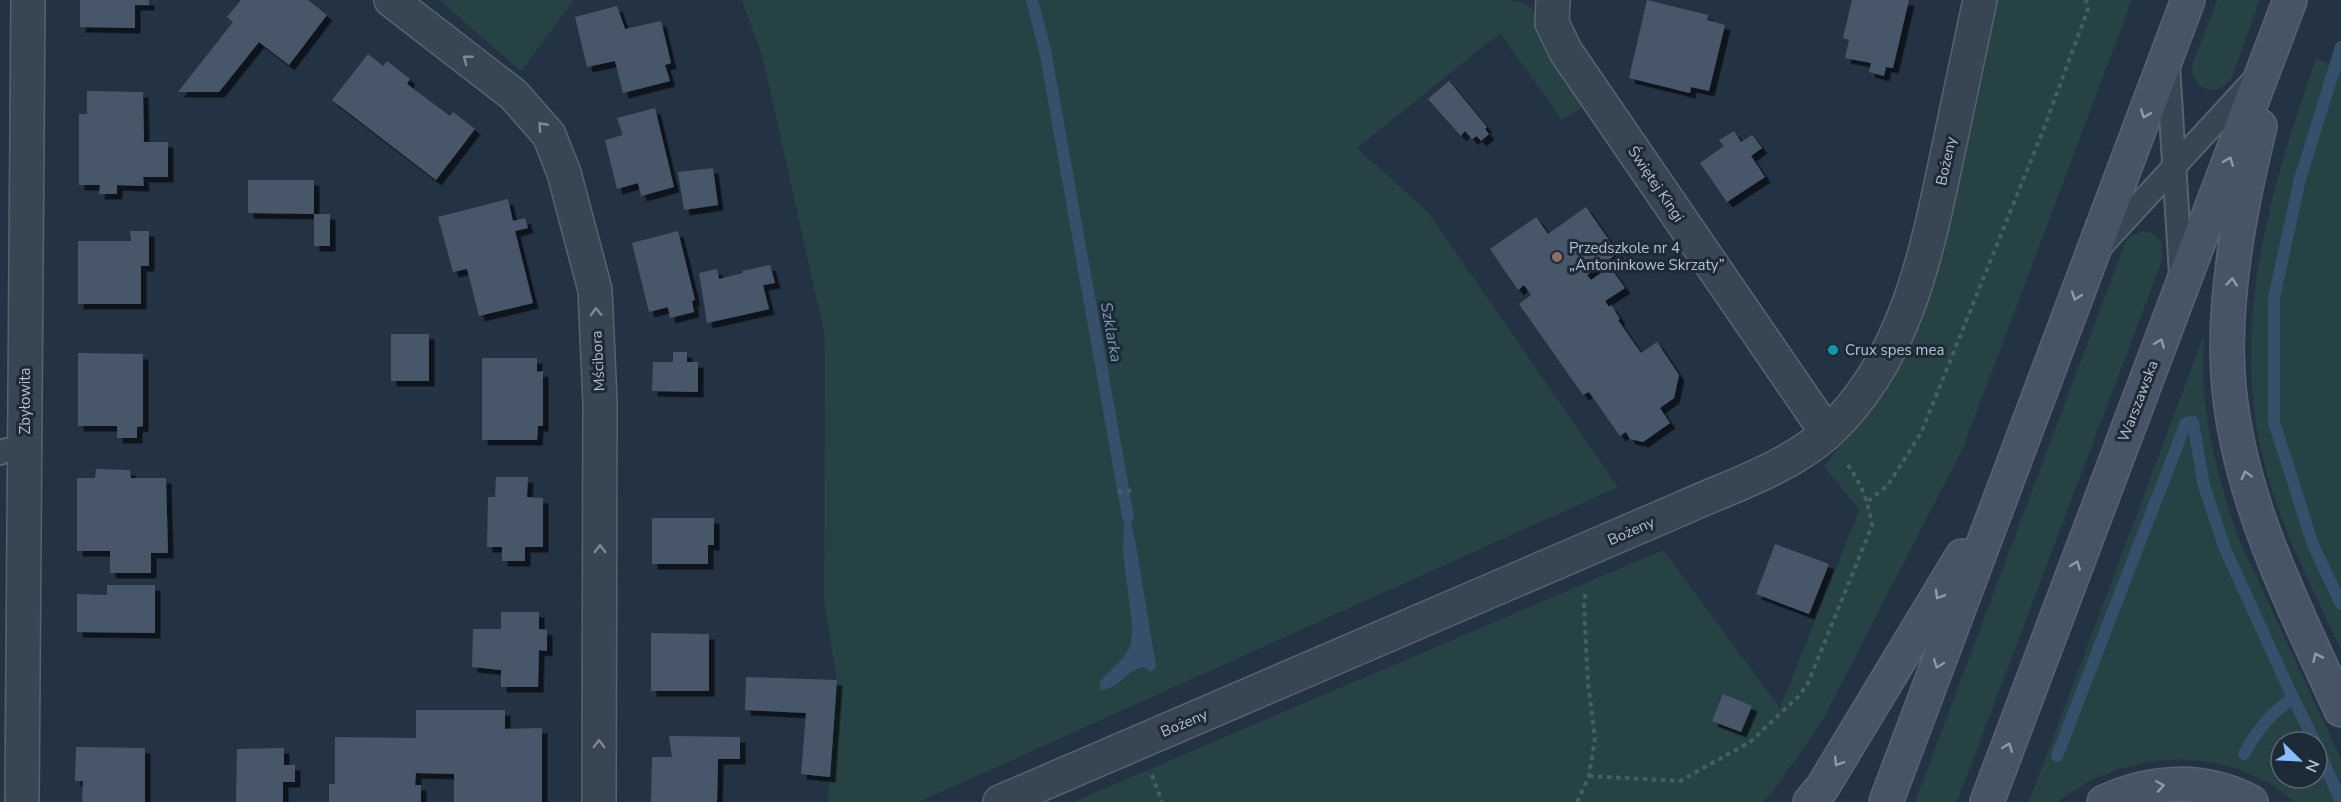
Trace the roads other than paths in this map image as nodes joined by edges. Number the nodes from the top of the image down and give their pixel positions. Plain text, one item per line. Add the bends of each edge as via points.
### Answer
1 (28, 0) edge
2 (391, 0) edge
3 (1980, 0) edge
4 (2188, 0) edge
5 (2291, 0) edge
6 (1553, 11) edge
7 (2167, 55) junction
8 (2263, 70) junction
9 (2174, 166) junction
10 (2090, 258) junction
11 (2182, 285) junction
12 (1827, 433) junction
13 (12, 451) edge
14 (2010, 471) junction
15 (2341, 710) edge
16 (22, 802) edge
17 (599, 802) edge
18 (1000, 802) edge
19 (1810, 802) edge
20 (1886, 802) edge
21 (1987, 802) edge
22 (2104, 802) edge
23 (2251, 802) edge

1 - 13 street, Zbyłowita
17 -> 2 street, Mścibora via 600,402 595,290 564,173 549,135 514,95
3 - 12 street, Bożeny via 1935,212 1906,315 1873,378
4 - 7 main road
5 - 8 main road, Warszawska
15 -> 5 main road via 2263,532 2239,452 2229,387 2229,320 2240,232 2258,133
6 - 12 street, Świętej Kingi via 1566,52
7 - 9 lane
7 -> 10 main road
8 - 9 lane
11 -> 8 main road, Warszawska
9 - 10 lane
9 - 11 lane
10 -> 14 main road
21 -> 11 main road, Warszawska
12 - 18 street, Bożeny via 1753,477
13 - 16 street, Zbyłowita
14 -> 19 main road via 1888,682
14 -> 20 main road
22 -> 23 main road via 2152,787 2186,783 2225,790

